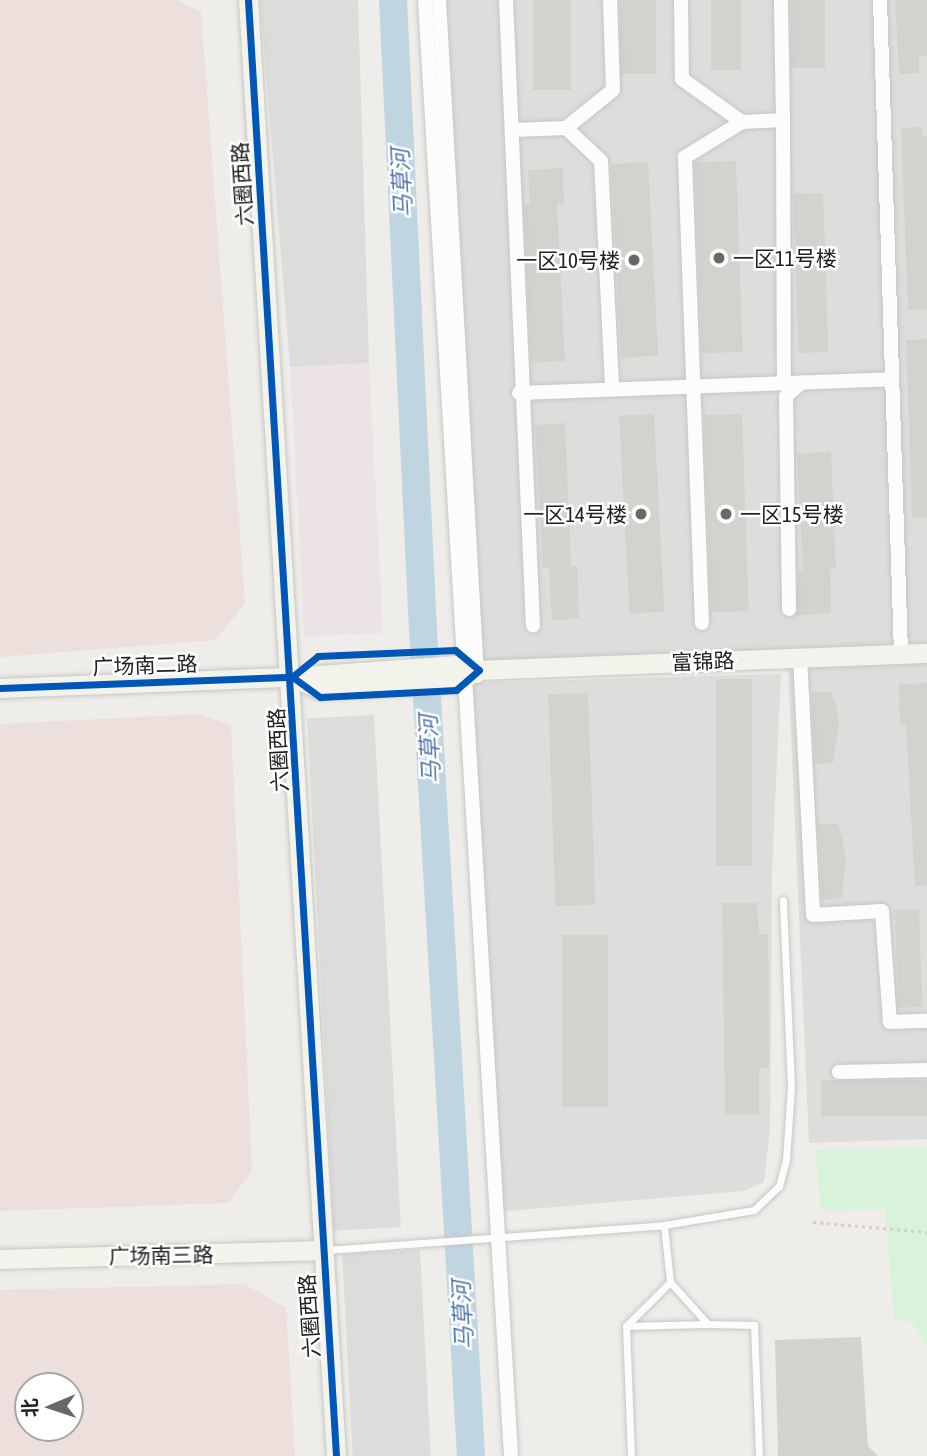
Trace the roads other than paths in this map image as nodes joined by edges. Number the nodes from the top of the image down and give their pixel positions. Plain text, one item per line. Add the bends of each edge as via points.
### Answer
1 (248, 0) edge
2 (425, 0) edge
3 (439, 0) edge
4 (506, 0) edge
5 (610, 0) edge
6 (681, 0) edge
7 (781, 0) edge
8 (880, 0) edge
9 (783, 120) junction
10 (742, 122) junction
11 (566, 128) junction
12 (514, 130) junction
13 (892, 379) junction
14 (802, 382) junction
15 (784, 383) junction
16 (696, 386) junction
17 (612, 389) junction
18 (521, 393) junction
19 (789, 609) dead end
20 (702, 624) dead end
21 (533, 625) dead end
22 (927, 653) edge
23 (901, 654) junction
24 (800, 657) junction
25 (464, 672) junction
26 (292, 677) junction
27 (0, 688) edge
28 (783, 900) dead end
29 (927, 1021) edge
30 (927, 1070) edge
31 (839, 1072) dead end
32 (664, 1225) junction
33 (492, 1240) junction
34 (323, 1251) junction
35 (0, 1259) edge
36 (670, 1282) junction
37 (708, 1324) junction
38 (626, 1326) junction
39 (336, 1456) edge
40 (511, 1456) edge
41 (631, 1456) edge
42 (759, 1456) edge

1 - 26 street, 六圈西路
2 - 25 street
3 - 25 street
4 - 12 street
5 - 11 street via 613,90
6 - 10 street via 682,79
7 - 9 street
8 - 13 street
9 - 10 street
9 - 15 street
10 - 16 street via 685,157
11 - 12 street
11 - 17 street via 601,161
12 - 18 street
13 - 14 street
13 - 23 street
14 - 15 street
14 - 19 street via 786,396
15 - 16 street
16 - 17 street
16 - 20 street
17 - 18 street
18 - 21 street
22 - 23 street, 富锦路
23 - 24 street, 富锦路
24 - 25 street, 富锦路
24 - 29 street via 813,915 882,911 890,1022
25 - 26 street, 富锦路
25 - 33 street
26 - 27 street, 广场南二路
26 - 34 street, 六圈西路
28 - 32 lane via 791,1086 786,1160 779,1186 754,1210
30 - 31 street
32 - 33 lane
32 - 36 lane
33 - 34 lane
33 - 40 street
34 - 35 street, 广场南三路
34 - 39 street, 六圈西路
36 - 37 lane
36 - 38 lane
37 - 38 lane
37 - 42 lane via 754,1325
38 - 41 lane

